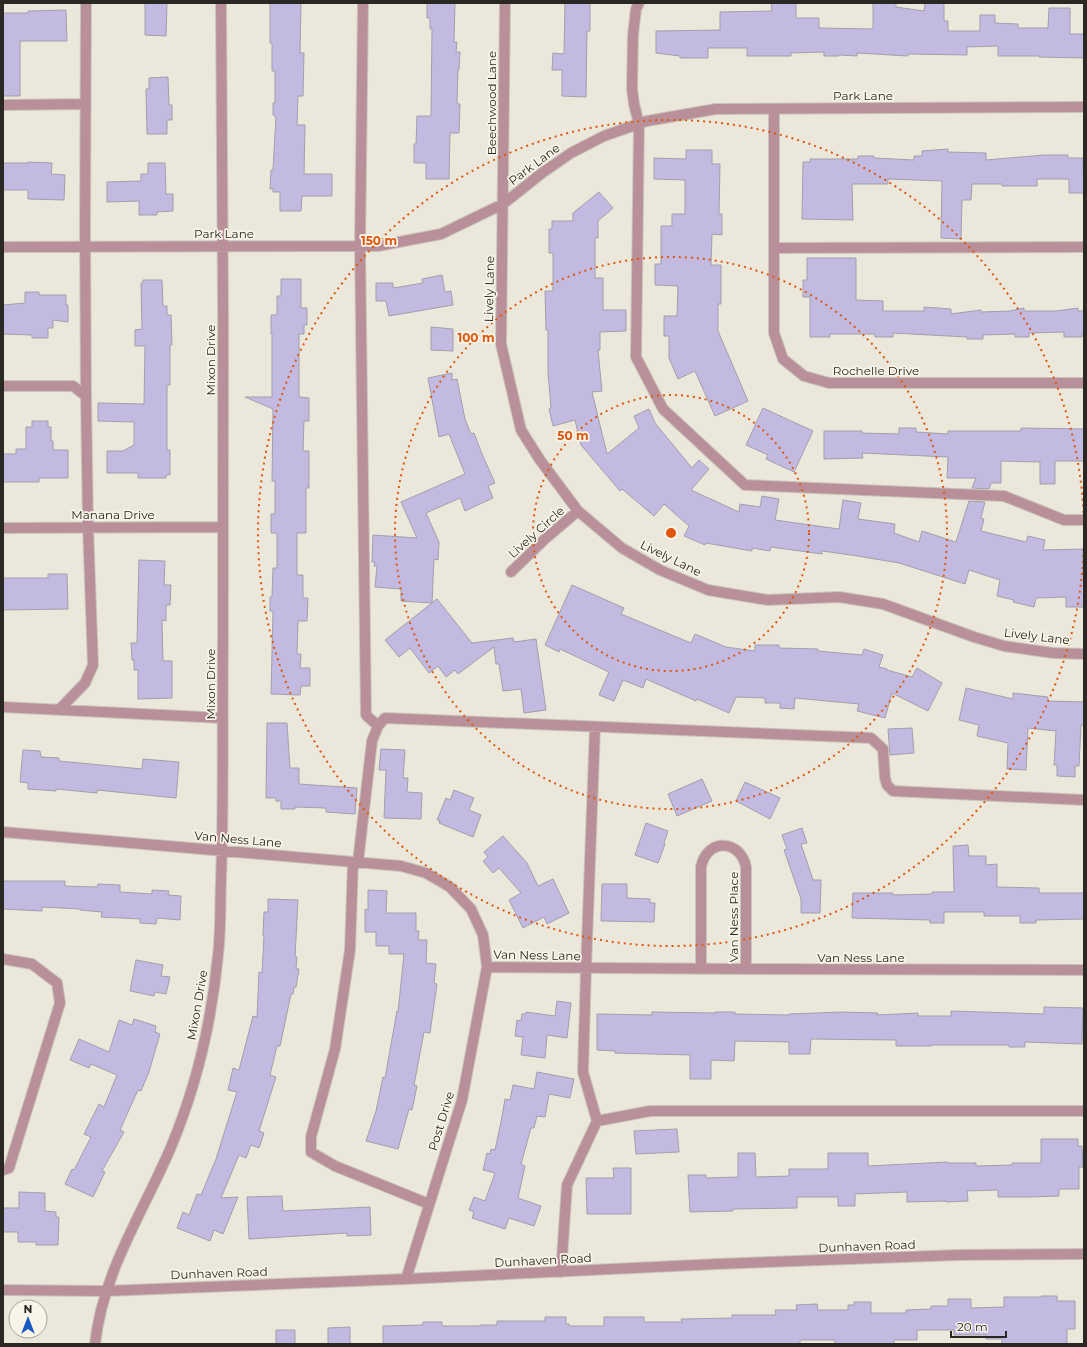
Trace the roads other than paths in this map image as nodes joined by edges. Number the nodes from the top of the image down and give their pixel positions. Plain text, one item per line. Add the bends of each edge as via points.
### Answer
1 (86, 3) edge
2 (221, 3) edge
3 (363, 3) edge
4 (505, 3) edge
5 (639, 3) edge
6 (86, 104) junction
7 (3, 105) edge
8 (1084, 107) edge
9 (774, 109) junction
10 (639, 124) junction
11 (503, 204) junction
12 (360, 246) junction
13 (3, 247) edge
14 (85, 247) junction
15 (223, 247) junction
16 (1084, 247) edge
17 (774, 248) junction
18 (1084, 383) edge
19 (3, 386) edge
20 (86, 396) junction
21 (578, 511) junction
22 (1084, 520) edge
23 (223, 527) junction
24 (3, 528) edge
25 (88, 528) junction
26 (510, 572) dead end
27 (1084, 654) edge
28 (3, 707) edge
29 (59, 710) junction
30 (222, 718) junction
31 (378, 726) junction
32 (595, 727) junction
33 (1084, 800) edge
34 (3, 832) edge
35 (222, 850) junction
36 (356, 862) junction
37 (3, 959) edge
38 (487, 967) junction
39 (586, 968) junction
40 (701, 969) junction
41 (746, 969) junction
42 (1084, 970) edge
43 (1084, 1111) edge
44 (597, 1121) junction
45 (3, 1170) edge
46 (429, 1204) junction
47 (1084, 1254) edge
48 (561, 1272) junction
49 (406, 1279) junction
50 (3, 1290) edge
51 (106, 1291) junction
52 (95, 1344) edge

1 - 6 street
2 - 15 street, Mixon Drive
3 - 12 street
4 - 11 street, Beechwood Lane
5 - 10 street via 633,35 632,90
6 - 7 street
6 - 14 street
8 - 9 street, Park Lane
9 - 10 street, Park Lane via 716,109
9 - 17 street, Rochelle Drive
10 - 11 street, Park Lane via 604,136 571,153
10 - 22 street via 636,357 663,410 745,485 1004,496 1064,520
11 - 12 street, Park Lane via 441,234 378,246
11 - 21 street, Lively Lane via 501,344 521,430
12 - 15 street, Park Lane
12 - 31 street via 366,715
13 - 14 street, Park Lane
14 - 15 street, Park Lane
14 - 20 street
15 - 23 street, Mixon Drive
16 - 17 street
17 - 18 street, Rochelle Drive via 774,333 783,359 804,376 829,383
19 - 20 street via 73,386
20 - 25 street
21 - 26 street, Lively Circle
21 - 27 street, Lively Lane via 622,548 660,570 708,590 768,600 839,596 883,604 1004,646 1053,653
23 - 25 street, Manana Drive
23 - 30 street, Mixon Drive
24 - 25 street, Manana Drive
25 - 29 street via 93,665 85,683
28 - 29 street
29 - 30 street
30 - 35 street, Mixon Drive
31 - 32 street via 385,718
31 - 36 street via 372,741
32 - 33 street via 871,738 883,749 885,778 893,791
32 - 39 street
34 - 35 street, Van Ness Lane
35 - 36 street, Van Ness Lane
35 - 51 street, Mixon Drive via 218,954 206,1033 190,1095 171,1148 124,1244
36 - 38 street, Van Ness Lane via 401,866 426,872 450,887 471,909 483,935
36 - 46 street via 350,950 335,1049 311,1137 311,1152 335,1166
37 - 45 street via 32,964 57,983 60,1003 9,1168
38 - 39 street, Van Ness Lane
38 - 46 street, Post Drive via 462,1100
39 - 40 street, Van Ness Lane
39 - 44 street via 584,1072
40 - 41 street, Van Ness Lane
40 - 41 street, Van Ness Place via 701,867 706,853 720,846 727,846 741,853 746,867
41 - 42 street, Van Ness Lane
43 - 44 street via 650,1111
44 - 48 street via 567,1185
46 - 49 street, Post Drive
47 - 48 street, Dunhaven Road via 942,1256
48 - 49 street, Dunhaven Road
49 - 51 street, Dunhaven Road
50 - 51 street, Dunhaven Road
51 - 52 street, Mixon Drive

